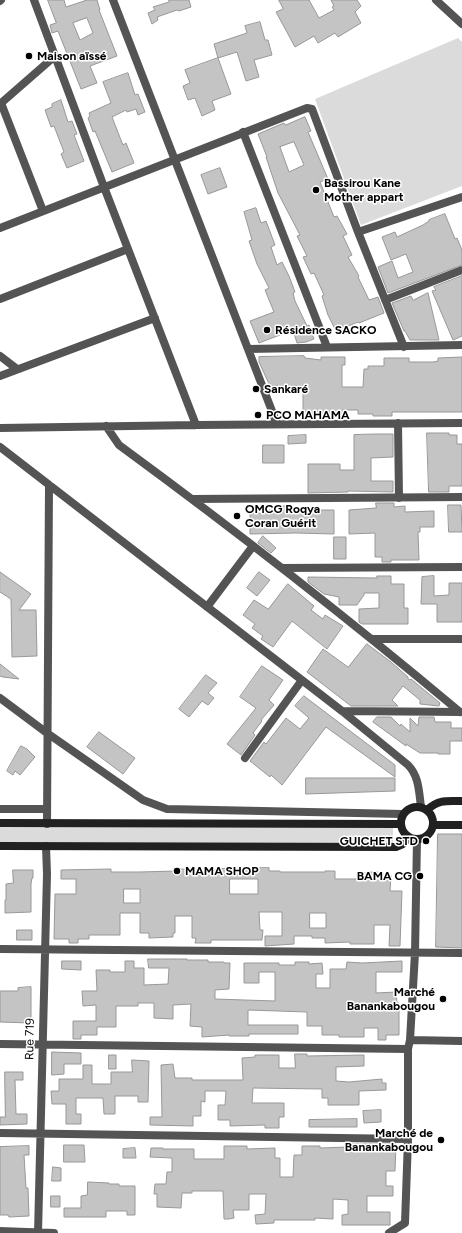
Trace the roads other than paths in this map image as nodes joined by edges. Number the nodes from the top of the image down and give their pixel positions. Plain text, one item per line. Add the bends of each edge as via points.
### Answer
1 (34, 0) edge
2 (112, 0) edge
3 (436, 0) edge
4 (462, 24) edge
5 (55, 56) junction
6 (0, 104) edge
7 (243, 132) junction
8 (174, 159) junction
9 (104, 187) junction
10 (462, 197) edge
11 (43, 211) junction
12 (0, 228) edge
13 (358, 232) junction
14 (128, 249) junction
15 (462, 270) edge
16 (0, 299) edge
17 (385, 300) junction
18 (155, 318) junction
19 (462, 345) edge
20 (327, 347) junction
21 (404, 347) junction
22 (248, 349) junction
23 (0, 356) edge
24 (17, 370) junction
25 (0, 376) edge
26 (398, 423) junction
27 (462, 423) edge
28 (277, 424) junction
29 (196, 425) junction
30 (106, 426) junction
31 (0, 428) edge
32 (0, 447) edge
33 (49, 485) junction
34 (462, 497) edge
35 (399, 498) junction
36 (192, 499) junction
37 (253, 546) junction
38 (462, 567) edge
39 (282, 568) junction
40 (207, 607) junction
41 (373, 639) junction
42 (462, 639) edge
43 (302, 680) junction
44 (0, 698) edge
45 (342, 711) junction
46 (461, 712) edge
47 (47, 733) junction
48 (246, 758) dead end
49 (462, 801) edge
50 (0, 809) edge
51 (47, 809) junction
52 (424, 809) junction
53 (403, 814) junction
54 (0, 824) edge
55 (47, 824) junction
56 (400, 824) junction
57 (433, 825) junction
58 (462, 825) edge
59 (413, 838) junction
60 (0, 846) edge
61 (46, 846) junction
62 (0, 949) edge
63 (44, 949) junction
64 (415, 953) junction
65 (462, 953) edge
66 (410, 1040) junction
67 (462, 1041) edge
68 (0, 1044) edge
69 (42, 1045) junction
70 (408, 1049) junction
71 (0, 1133) edge
72 (40, 1134) junction
73 (408, 1139) junction
74 (0, 1232) edge
75 (38, 1233) edge
76 (54, 1233) edge
77 (389, 1233) edge

1 - 5 street
2 - 8 street
3 - 4 street
5 - 6 street
5 - 9 street
6 - 11 street
7 - 8 street
7 - 13 street via 302,109 312,109
7 - 20 street
8 - 9 street
8 - 22 street
9 - 11 street
9 - 14 street
10 - 13 street
11 - 12 street
13 - 17 street
14 - 16 street
14 - 18 street
15 - 17 street
17 - 21 street
18 - 24 street
18 - 29 street
19 - 21 street
20 - 21 street
20 - 22 street
22 - 28 street
23 - 24 street
24 - 25 street
26 - 27 street
26 - 28 street
26 - 35 street
28 - 29 street
29 - 30 street
30 - 31 street
30 - 36 street via 119,445
32 - 33 street
33 - 40 street
33 - 47 street
34 - 35 street
35 - 36 street
36 - 37 street
37 - 39 street
37 - 40 street
38 - 39 street
39 - 41 street
40 - 43 street
41 - 42 street
41 - 46 street
43 - 45 street
43 - 48 street
44 - 47 street
45 - 46 street
45 - 52 street via 414,771
47 - 51 street
47 - 53 street via 143,800 167,809
49 - 52 main road via 440,801
50 - 51 street
51 - 55 street
52 - 53 main road via 411,808
52 - 57 main road via 432,817
53 - 56 main road
54 - 55 main road
55 - 56 main road
56 - 59 main road via 403,832
57 - 58 main road
57 - 59 main road via 430,833 423,838
59 - 61 main road via 396,847
59 - 64 street
60 - 61 main road
61 - 63 street, Rue 719
62 - 63 street
63 - 64 street
63 - 69 street, Rue 719
64 - 65 street
64 - 66 street
66 - 67 street
66 - 70 street
68 - 69 street
69 - 70 street
69 - 72 street, Rue 719
70 - 73 street
71 - 72 street
72 - 73 street
72 - 75 street, Rue 719
73 - 77 street via 405,1223
74 - 75 street
75 - 76 street

